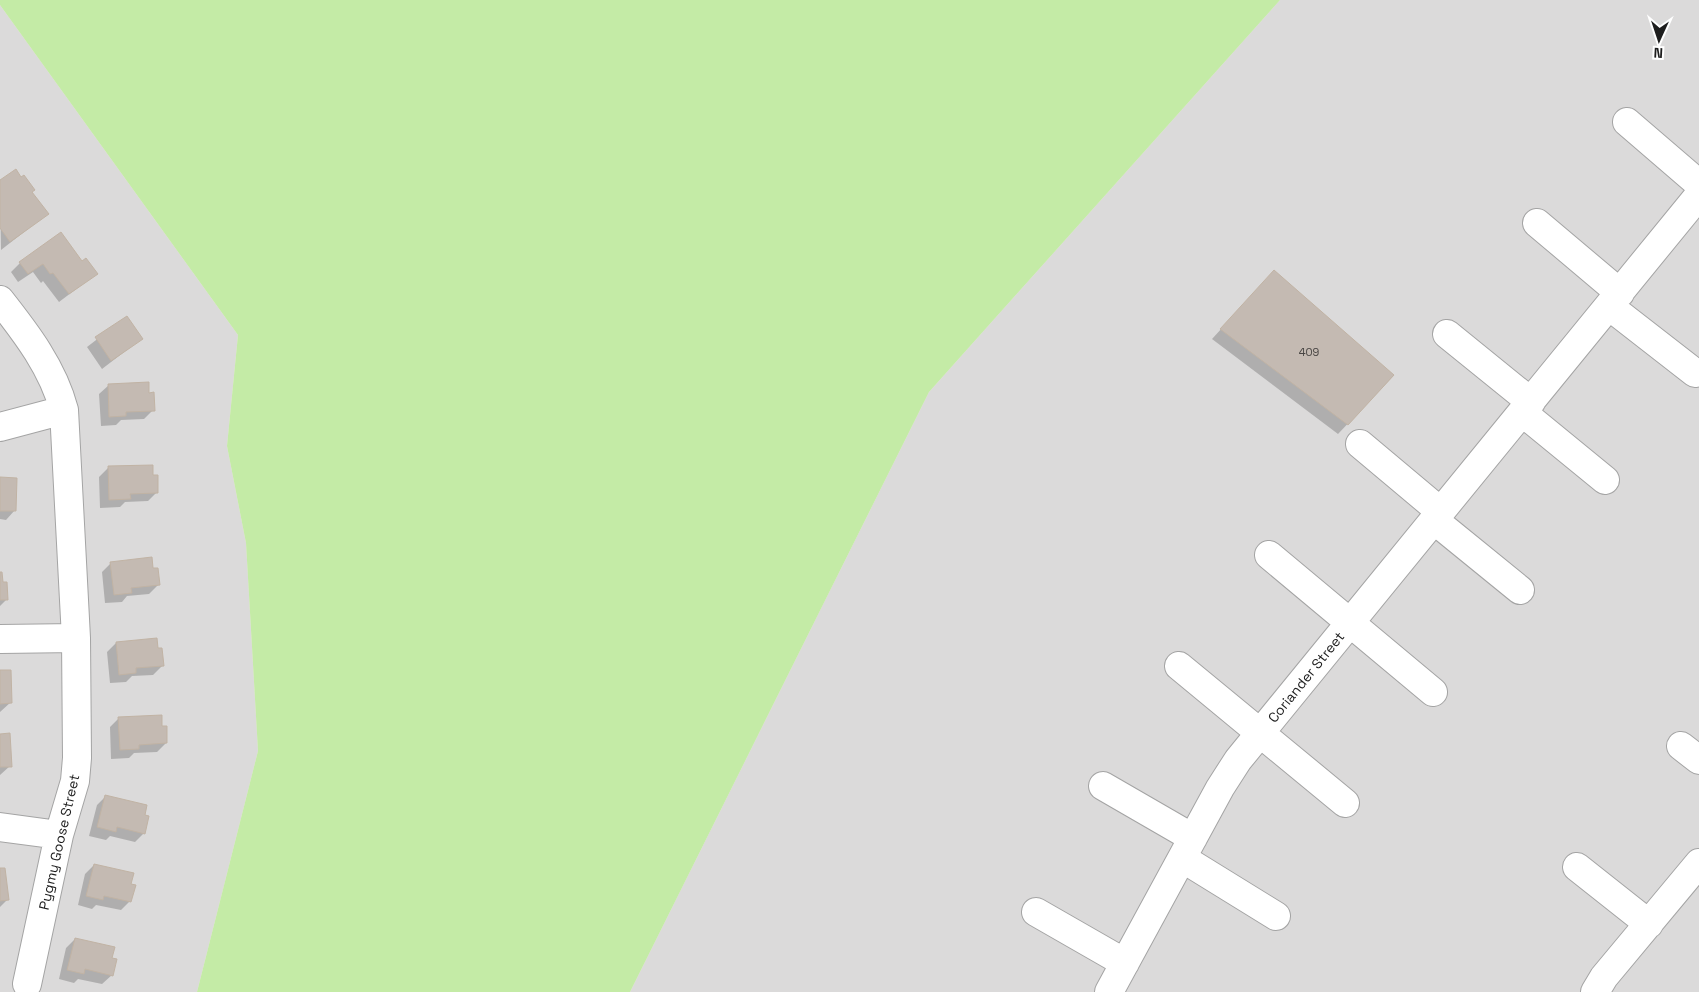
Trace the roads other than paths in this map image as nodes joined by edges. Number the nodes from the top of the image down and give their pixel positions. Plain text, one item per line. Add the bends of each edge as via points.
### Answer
1 (1627, 122) dead end
2 (1698, 196) edge
3 (1537, 223) dead end
4 (0, 300) edge
5 (1614, 300) junction
6 (1447, 334) dead end
7 (1695, 373) dead end
8 (1527, 407) junction
9 (64, 410) junction
10 (0, 427) edge
11 (1360, 444) dead end
12 (1605, 480) dead end
13 (1437, 516) junction
14 (1269, 556) dead end
15 (1520, 590) dead end
16 (1351, 622) junction
17 (76, 638) junction
18 (0, 639) edge
19 (1179, 666) dead end
20 (1433, 692) dead end
21 (1260, 733) junction
22 (1103, 786) dead end
23 (1345, 803) dead end
24 (0, 827) edge
25 (59, 835) junction
26 (1187, 848) junction
27 (1699, 863) edge
28 (1577, 868) dead end
29 (1036, 912) dead end
30 (1276, 916) dead end
31 (1649, 924) junction
32 (1120, 983) edge
33 (26, 984) dead end
34 (1596, 992) edge

1 - 2 street, Coriander Street
2 - 5 street, Coriander Street
3 - 5 street
4 - 9 street, Pygmy Goose Street via 26,334 56,384
5 - 7 street
5 - 8 street, Coriander Street
6 - 8 street
8 - 12 street
8 - 13 street, Coriander Street
9 - 10 street
9 - 17 street, Pygmy Goose Street
11 - 13 street
13 - 15 street
13 - 16 street, Coriander Street
14 - 16 street, Coriander Street
16 - 20 street, Coriander Street
16 - 21 street, Coriander Street
17 - 18 street
17 - 25 street, Pygmy Goose Street via 76,774
19 - 21 street, Coriander Street
21 - 23 street, Coriander Street
21 - 26 street, Coriander Street via 1229,774
22 - 26 street
24 - 25 street
25 - 33 street, Pygmy Goose Street
26 - 30 street
26 - 32 street, Coriander Street
27 - 31 street
28 - 31 street
29 - 32 street, Coriander Street
31 - 34 street via 1604,977

